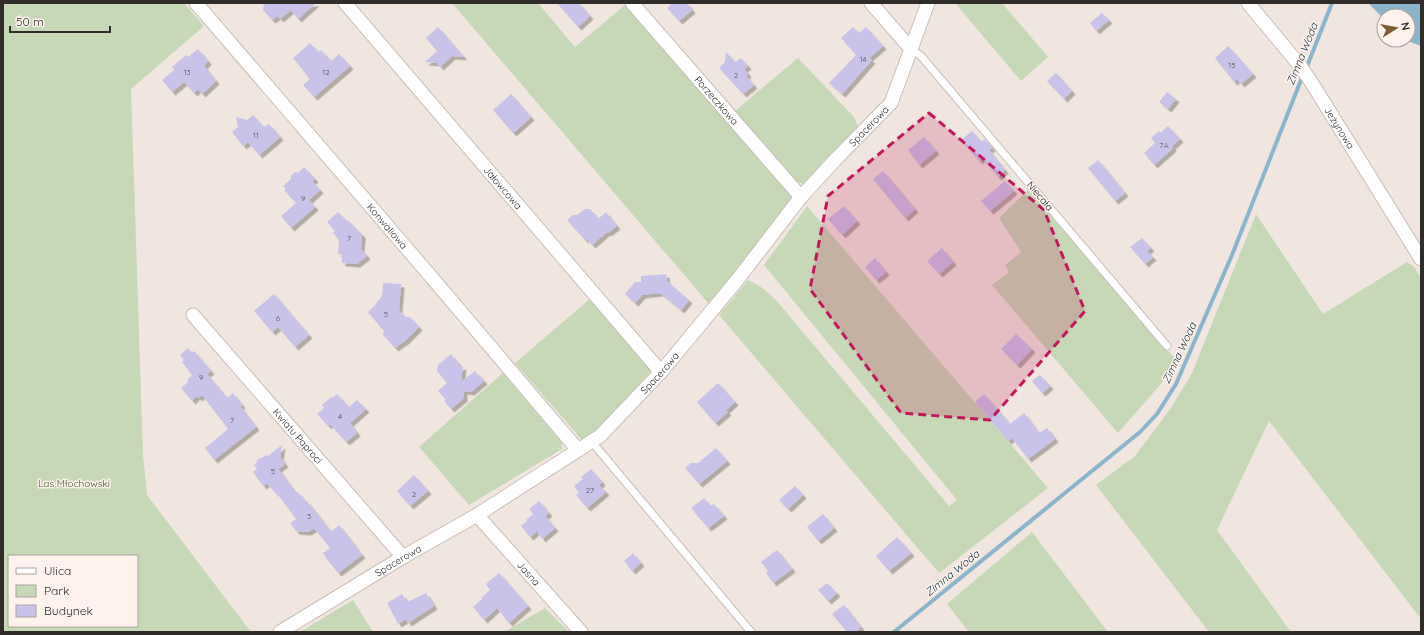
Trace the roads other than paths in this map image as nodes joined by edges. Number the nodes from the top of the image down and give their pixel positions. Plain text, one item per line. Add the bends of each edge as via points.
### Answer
1 (196, 3) edge
2 (345, 3) edge
3 (632, 3) edge
4 (872, 3) edge
5 (928, 3) edge
6 (1248, 3) edge
7 (911, 49) junction
8 (801, 197) junction
9 (1421, 259) edge
10 (193, 315) dead end
11 (1167, 346) dead end
12 (661, 372) junction
13 (592, 442) junction
14 (578, 450) junction
15 (477, 515) junction
16 (403, 557) junction
17 (280, 632) edge
18 (581, 632) edge
19 (751, 632) edge

1 - 14 street, Konwaliowa
2 - 12 street, Jałowcowa
3 - 8 street, Porzeczkowa
4 - 7 street
5 - 7 street, Spacerowa
6 - 9 street, Jeżynowa via 1313,84
7 - 8 street, Spacerowa via 891,103
7 - 11 lane, Niecała via 921,56
8 - 12 street, Spacerowa via 738,279
10 - 16 street, Kwiatu Paproci
12 - 13 street, Spacerowa
13 - 14 street, Spacerowa
13 - 19 lane
14 - 15 street, Spacerowa
15 - 16 street, Spacerowa
15 - 18 street, Jasna
16 - 17 street, Spacerowa

